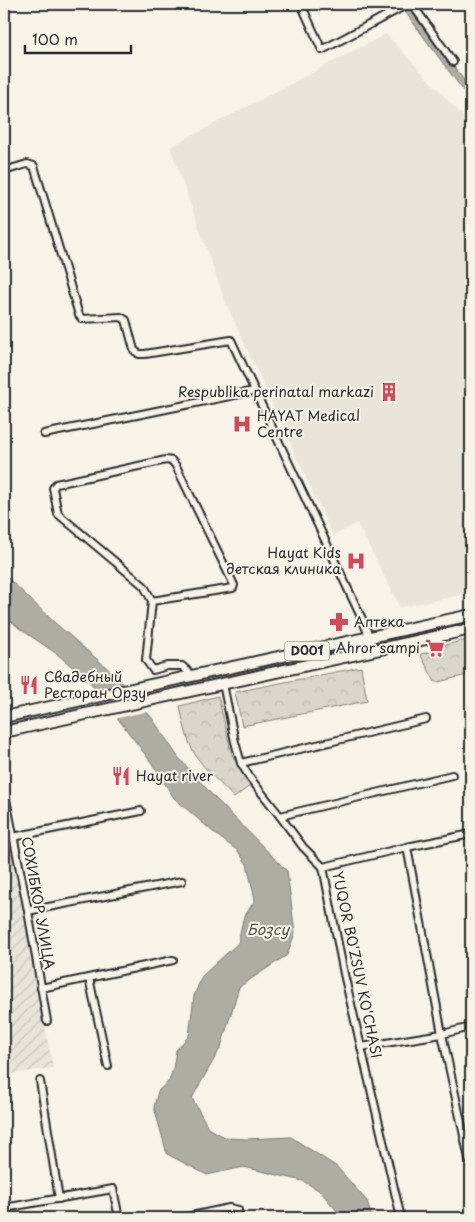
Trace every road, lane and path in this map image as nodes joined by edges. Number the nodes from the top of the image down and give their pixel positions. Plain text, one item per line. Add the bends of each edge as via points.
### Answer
1 (301, 4) edge
2 (408, 4) edge
3 (412, 4) edge
4 (453, 62) dead end
5 (4, 171) edge
6 (254, 391) junction
7 (44, 434) dead end
8 (152, 601) junction
9 (471, 615) edge
10 (471, 630) edge
11 (370, 637) junction
12 (375, 651) junction
13 (193, 676) junction
14 (223, 684) junction
15 (4, 717) edge
16 (426, 719) dead end
17 (4, 732) edge
18 (241, 763) junction
19 (452, 775) dead end
20 (4, 789) edge
21 (141, 811) dead end
22 (280, 816) junction
23 (471, 834) edge
24 (13, 837) junction
25 (407, 847) junction
26 (323, 867) junction
27 (182, 881) dead end
28 (28, 911) junction
29 (173, 960) dead end
30 (89, 978) junction
31 (41, 988) junction
32 (47, 1021) dead end
33 (471, 1027) edge
34 (442, 1034) junction
35 (361, 1047) junction
36 (108, 1066) dead end
37 (40, 1081) dead end
38 (471, 1168) edge
39 (59, 1199) junction
40 (4, 1208) edge
41 (119, 1218) edge
42 (182, 1218) edge
43 (239, 1218) edge
44 (401, 1218) edge

1 - 2 street via 322,50
3 - 4 street
5 - 6 street via 27,164 34,166 82,319 121,317 126,320 134,350 139,354 231,340
6 - 7 street
6 - 11 street
8 - 8 street via 144,586 58,514 53,488 56,484 166,460 176,466 234,585 233,588
8 - 13 street via 146,660 153,670 182,666
9 - 11 highway, D001
10 - 12 highway, D001
11 - 12 street
11 - 13 highway, D001
12 - 14 highway, D001
13 - 15 highway, D001
14 - 17 highway, D001
14 - 18 street, YUQOR BO'ZSUV KO'CHASI
16 - 18 street
18 - 22 street, YUQOR BO'ZSUV KO'CHASI
19 - 22 street
20 - 24 street, СОХИБКОР УЛИЦА
21 - 24 street
22 - 26 street, YUQOR BO'ZSUV KO'CHASI
23 - 25 street
24 - 28 street, СОХИБКОР УЛИЦА
25 - 26 street
25 - 34 street
26 - 35 street, YUQOR BO'ZSUV KO'CHASI
27 - 28 street
28 - 31 street, СОХИБКОР УЛИЦА
29 - 30 street
30 - 31 street
30 - 36 street
31 - 32 street, СОХИБКОР УЛИЦА
33 - 34 street
34 - 35 street
34 - 38 street
35 - 44 street, YUQOR BO'ZSUV KO'CHASI
37 - 39 street
39 - 40 street
39 - 41 street via 113,1189
42 - 43 street via 229,1208 238,1210

